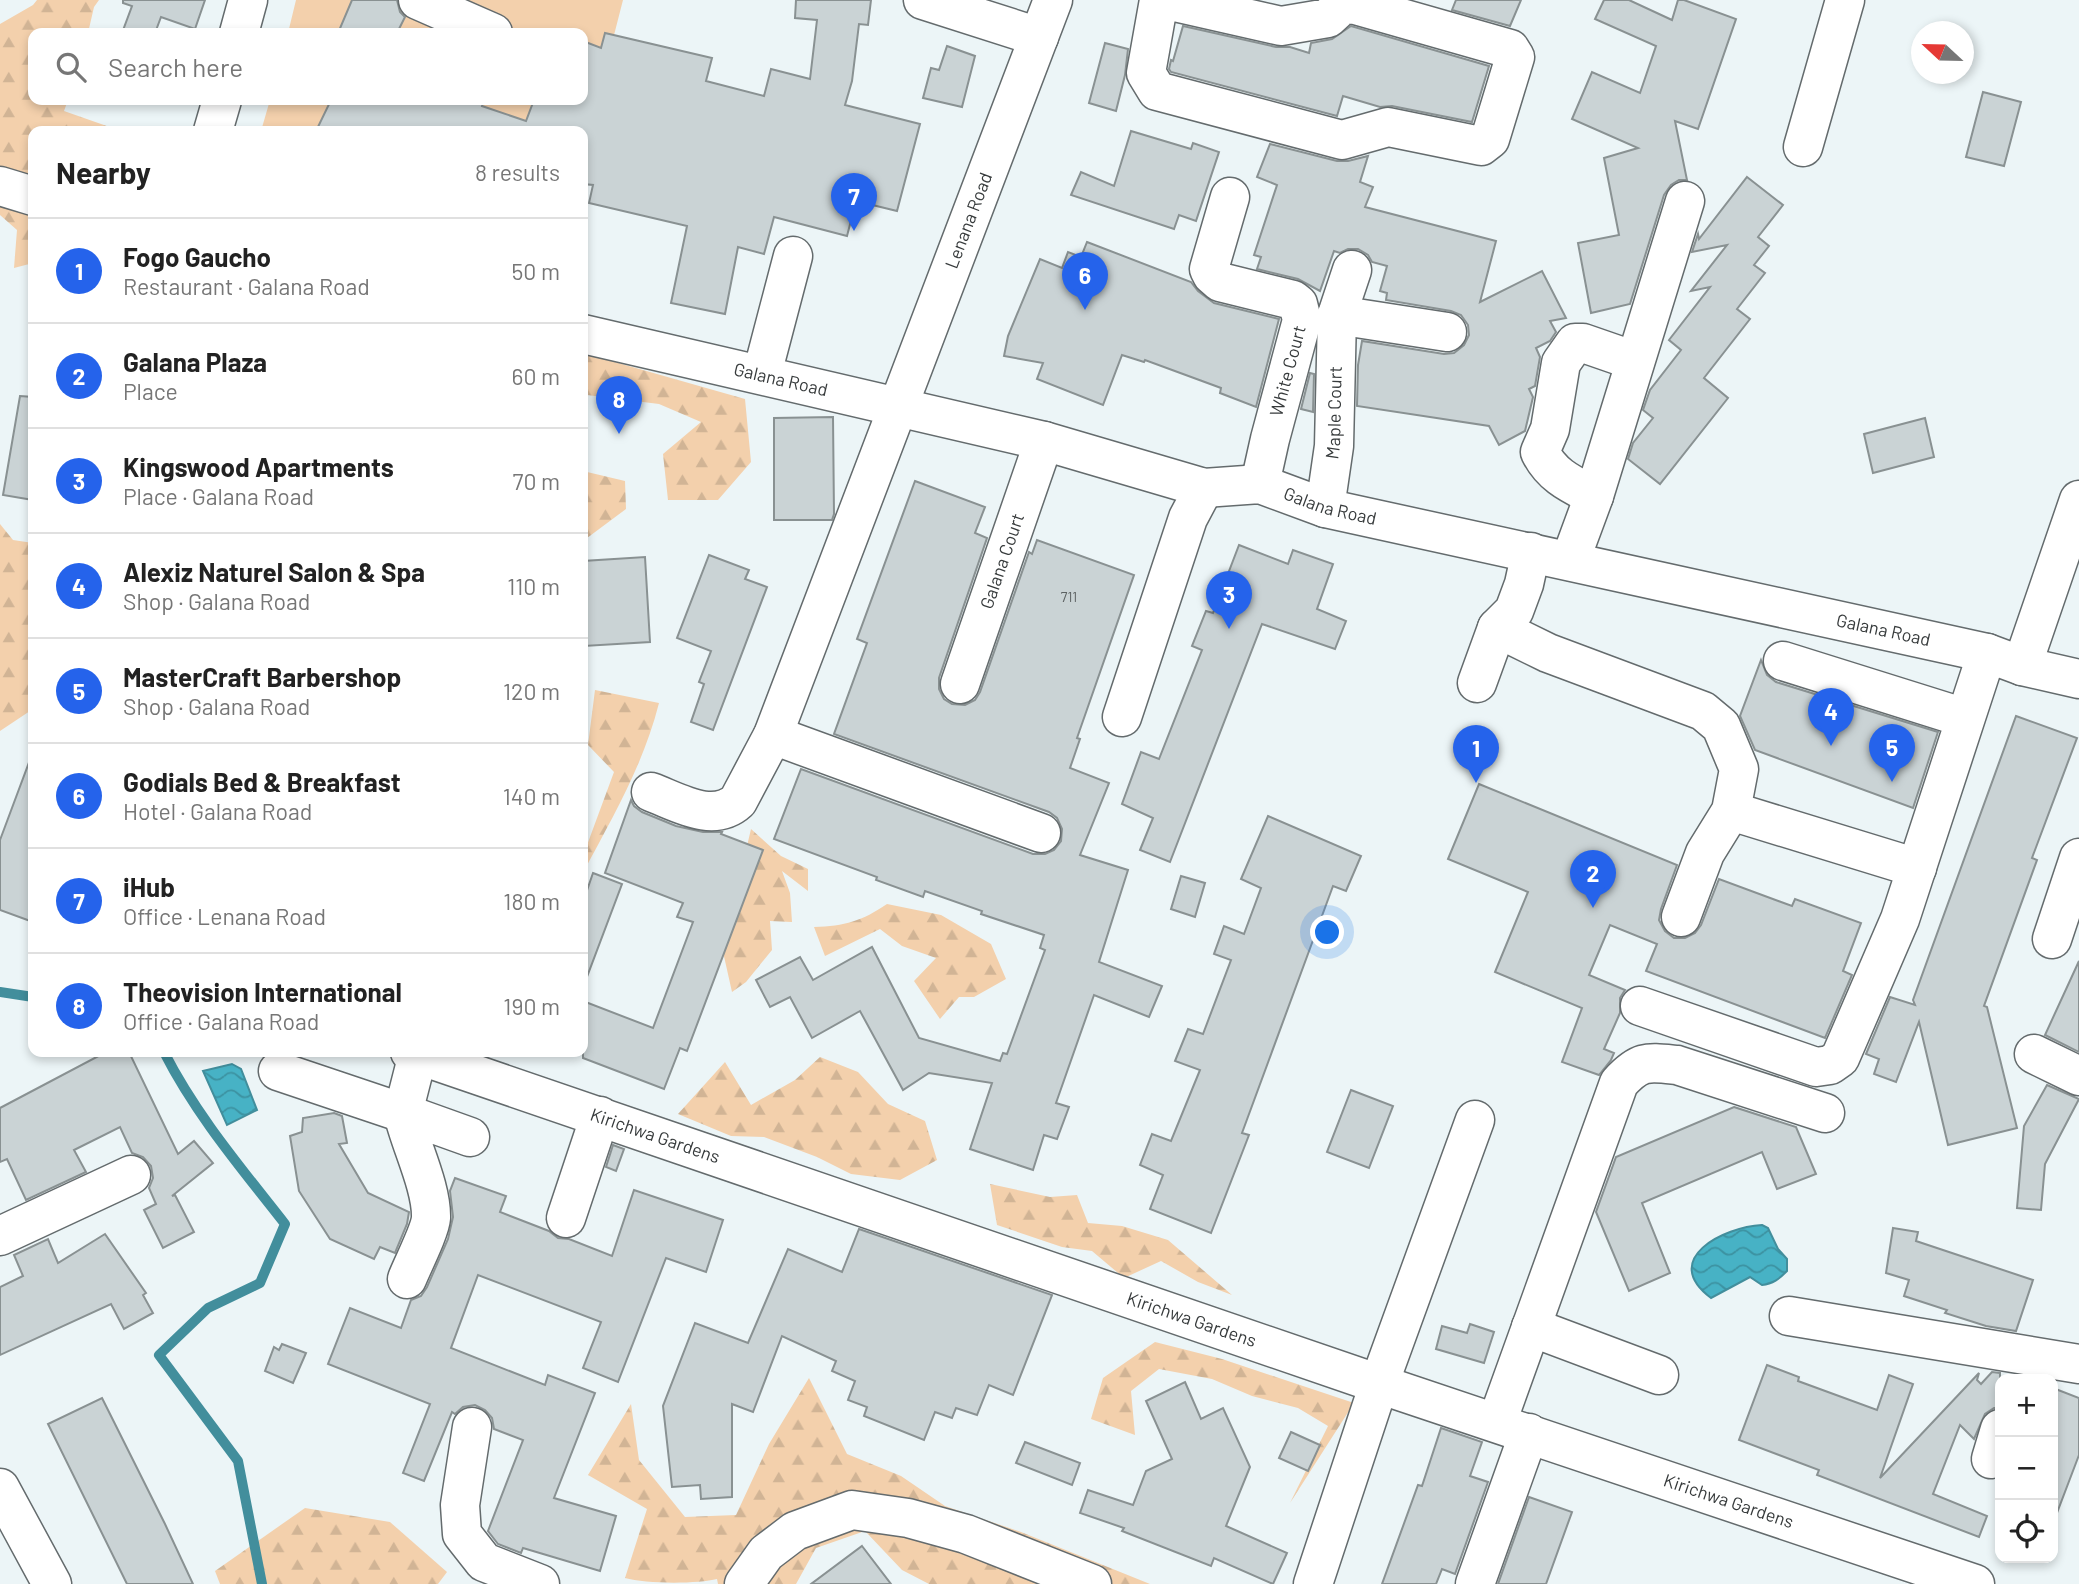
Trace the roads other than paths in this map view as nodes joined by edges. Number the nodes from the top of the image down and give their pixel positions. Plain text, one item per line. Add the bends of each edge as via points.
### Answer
1 (248, 0) edge
2 (418, 0) edge
3 (923, 0) edge
4 (1053, 0) edge
5 (1160, 0) edge
6 (1166, 0) edge
7 (1846, 0) edge
8 (240, 28) edge
9 (481, 28) edge
10 (1039, 37) junction
11 (221, 105) edge
12 (214, 126) edge
13 (1803, 147) dead end
14 (0, 186) edge
15 (28, 194) edge
16 (1230, 197) dead end
17 (1685, 201) dead end
18 (793, 256) dead end
19 (1352, 270) dead end
20 (1337, 315) junction
21 (1447, 332) dead end
22 (588, 335) edge
23 (1635, 360) junction
24 (762, 374) junction
25 (900, 406) junction
26 (1044, 440) junction
27 (1260, 484) junction
28 (1204, 488) junction
29 (1594, 496) junction
30 (2079, 500) edge
31 (1325, 508) junction
32 (1531, 552) junction
33 (2069, 559) edge
34 (1570, 561) junction
35 (1497, 628) junction
36 (2004, 660) junction
37 (1783, 661) dead end
38 (2079, 679) edge
39 (1478, 683) dead end
40 (960, 684) dead end
41 (1122, 717) dead end
42 (1965, 719) junction
43 (773, 735) junction
44 (651, 792) dead end
45 (1731, 811) junction
46 (1041, 833) dead end
47 (2079, 858) edge
48 (1917, 868) junction
49 (1681, 916) dead end
50 (2053, 939) dead end
51 (1640, 1006) dead end
52 (2034, 1054) dead end
53 (427, 1057) edge
54 (434, 1057) edge
55 (278, 1071) dead end
56 (2079, 1076) edge
57 (402, 1113) junction
58 (1825, 1113) dead end
59 (600, 1116) junction
60 (1475, 1120) dead end
61 (470, 1137) dead end
62 (131, 1175) dead end
63 (566, 1217) dead end
64 (0, 1236) edge
65 (407, 1279) dead end
66 (1789, 1316) dead end
67 (1531, 1328) junction
68 (2079, 1364) edge
69 (2020, 1367) edge
70 (1659, 1375) dead end
71 (1379, 1384) junction
72 (472, 1427) dead end
73 (1513, 1428) junction
74 (0, 1488) edge
75 (52, 1584) edge
76 (540, 1584) edge
77 (744, 1584) edge
78 (1093, 1584) edge
79 (1313, 1584) edge
80 (1475, 1584) edge
81 (1975, 1584) edge

1 - 8 street
2 - 9 street
3 - 10 street
4 - 10 street, Lenana Road
5 - 6 street via 1146,73 1157,91 1342,140 1388,127 1481,146 1490,139 1515,57 1510,49 1352,4 1341,6 1328,18 1281,26
7 - 13 street
10 - 25 street, Lenana Road
11 - 12 street
14 - 15 street
16 - 27 street, White Court via 1209,269 1212,275 1220,282 1293,300 1302,320
17 - 23 street
18 - 24 street
19 - 20 street, Maple Court
20 - 21 street
20 - 31 street, Maple Court via 1334,446
22 - 24 street, Galana Road
23 - 29 street
23 - 29 street via 1574,343 1562,363 1550,429 1540,452 1558,477
24 - 25 street, Galana Road
25 - 26 street, Galana Road
25 - 43 street, Lenana Road
26 - 28 street, Galana Road
26 - 40 street, Galana Court
27 - 28 street, Galana Road
27 - 31 street, Galana Road
28 - 41 street via 1188,518
29 - 34 street
30 - 33 street
31 - 32 street, Galana Road
32 - 34 street, Galana Road
32 - 35 street via 1514,611
33 - 36 street
34 - 36 street, Galana Road
35 - 39 street
35 - 45 street via 1548,653 1703,711 1721,726 1739,769
36 - 38 street, Galana Road
36 - 42 street
37 - 42 street
42 - 48 street
43 - 44 street, Lenana Road via 731,808 718,813 703,811
43 - 46 street
45 - 48 street
45 - 49 street via 1705,853
47 - 50 street
48 - 51 street via 1840,1058 1830,1065 1816,1067
52 - 56 street
53 - 57 street
54 - 59 street, Kirichwa Gardens
55 - 57 street
57 - 61 street
57 - 65 street via 426,1185 431,1220
58 - 67 street via 1677,1065 1633,1067 1619,1083
59 - 63 street
59 - 71 street, Kirichwa Gardens
60 - 71 street
62 - 64 street
66 - 69 street
67 - 70 street
67 - 73 street
68 - 69 street
71 - 73 street, Kirichwa Gardens
71 - 79 street
72 - 76 street via 460,1505 461,1534 484,1562
73 - 80 street
73 - 81 street, Kirichwa Gardens
74 - 75 street
77 - 78 street via 766,1553 795,1531 852,1510 908,1518 966,1534

